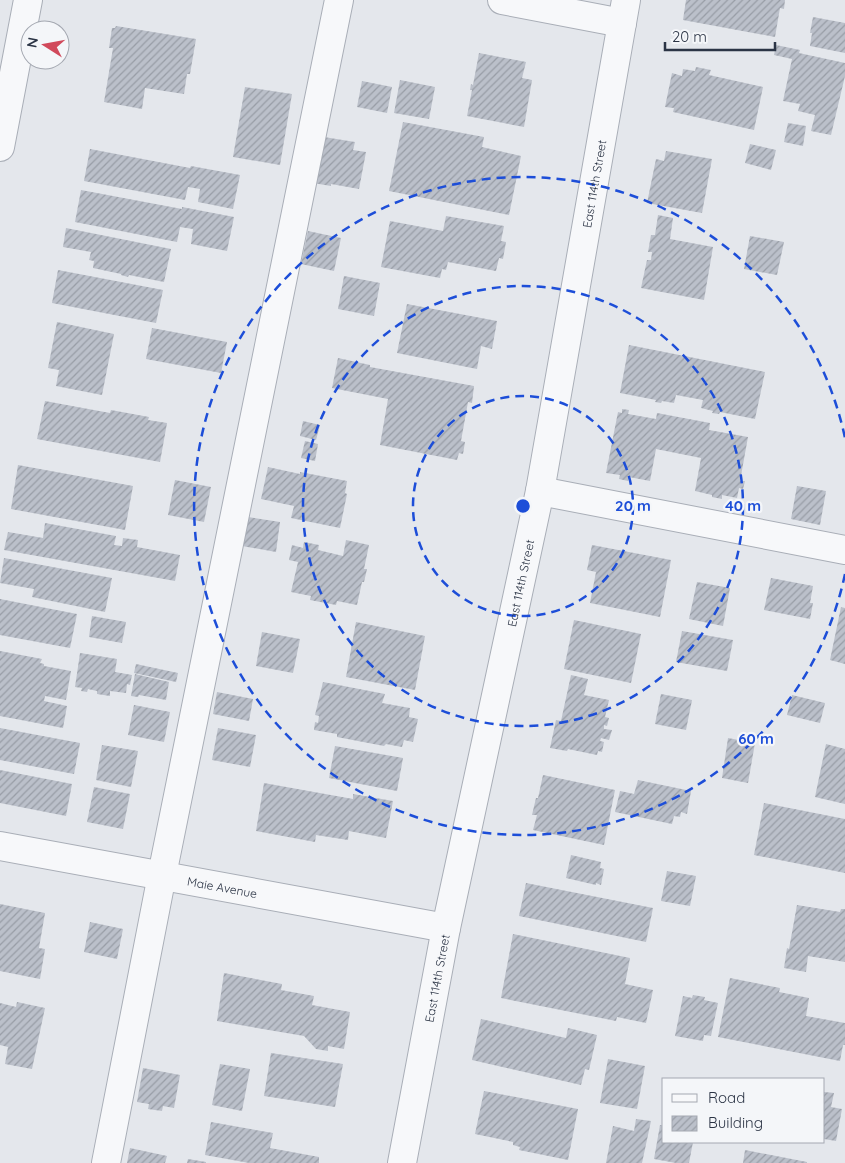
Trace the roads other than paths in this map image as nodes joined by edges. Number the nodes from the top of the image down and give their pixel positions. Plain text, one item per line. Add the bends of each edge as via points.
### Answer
1 (28, 0) edge
2 (339, 0) edge
3 (502, 0) edge
4 (624, 11) edge
5 (0, 147) edge
6 (540, 491) junction
7 (845, 550) edge
8 (0, 846) edge
9 (162, 876) junction
10 (446, 928) junction
11 (106, 1163) edge
12 (402, 1163) edge

1 - 5 street
2 - 9 street
3 - 4 street
4 - 6 street, East 114th Street
6 - 7 street
6 - 10 street, East 114th Street
8 - 9 street, Maie Avenue
9 - 10 street, Maie Avenue
9 - 11 street
10 - 12 street, East 114th Street

